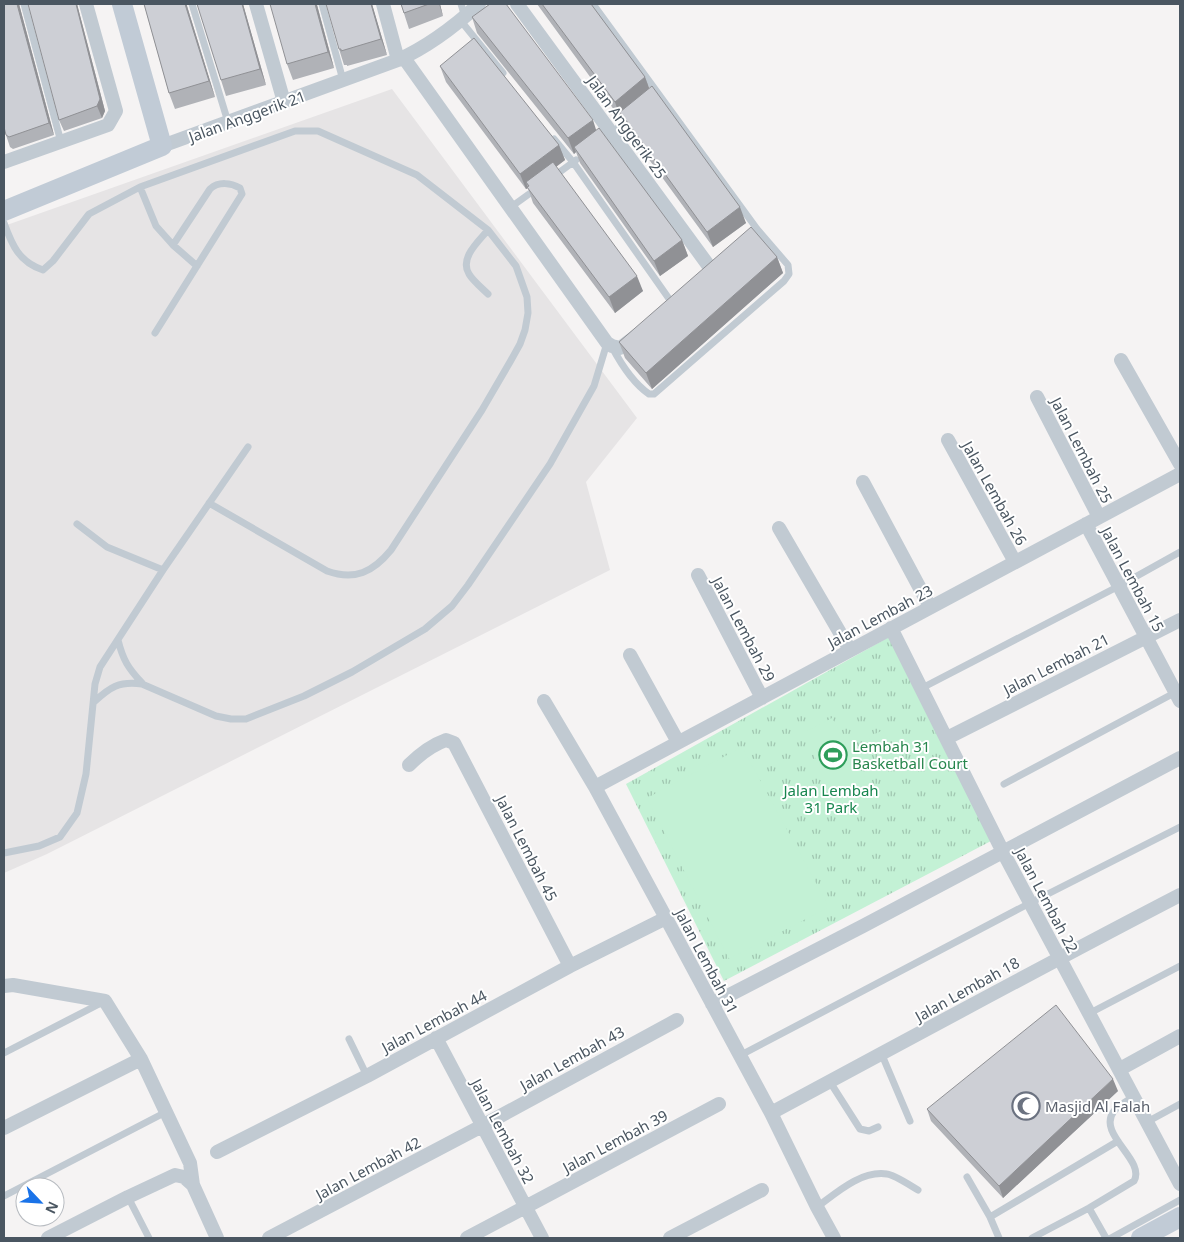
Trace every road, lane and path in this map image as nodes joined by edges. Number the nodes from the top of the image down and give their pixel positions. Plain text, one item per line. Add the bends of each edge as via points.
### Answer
1 (24, 4) edge
2 (86, 4) edge
3 (122, 4) edge
4 (192, 4) edge
5 (256, 4) edge
6 (322, 4) edge
7 (383, 4) edge
8 (479, 4) edge
9 (517, 4) edge
10 (593, 4) edge
11 (462, 14) edge
12 (401, 59) junction
13 (343, 80) junction
14 (508, 80) edge
15 (658, 94) junction
16 (652, 99) edge
17 (284, 102) junction
18 (638, 110) edge
19 (228, 122) junction
20 (549, 133) edge
21 (608, 136) junction
22 (61, 142) junction
23 (162, 146) junction
24 (581, 156) edge
25 (4, 162) edge
26 (573, 162) junction
27 (550, 179) edge
28 (542, 185) edge
29 (140, 187) junction
30 (511, 207) junction
31 (4, 211) edge
32 (4, 223) edge
33 (757, 229) junction
34 (488, 230) junction
35 (744, 241) edge
36 (7, 242) edge
37 (173, 245) junction
38 (724, 258) edge
39 (197, 266) junction
40 (710, 269) junction
41 (698, 280) edge
42 (685, 291) edge
43 (488, 294) dead end
44 (672, 303) junction
45 (659, 314) edge
46 (646, 326) edge
47 (155, 332) dead end
48 (609, 345) junction
49 (1121, 360) dead end
50 (1037, 397) dead end
51 (948, 440) dead end
52 (248, 447) dead end
53 (1180, 464) edge
54 (1180, 474) edge
55 (864, 482) dead end
56 (209, 504) junction
57 (1099, 517) junction
58 (77, 524) dead end
59 (1086, 524) junction
60 (779, 528) dead end
61 (1180, 552) edge
62 (1015, 562) junction
63 (163, 570) junction
64 (698, 575) dead end
65 (1119, 586) junction
66 (930, 608) junction
67 (1180, 620) edge
68 (891, 628) junction
69 (1146, 637) junction
70 (118, 640) junction
71 (850, 650) junction
72 (630, 655) dead end
73 (142, 684) junction
74 (922, 688) junction
75 (1179, 694) edge
76 (762, 698) junction
77 (544, 701) dead end
78 (94, 702) junction
79 (947, 738) junction
80 (678, 742) junction
81 (1180, 758) edge
82 (409, 765) dead end
83 (1004, 784) dead end
84 (595, 787) junction
85 (1180, 827) edge
86 (1003, 852) junction
87 (4, 853) edge
88 (1180, 894) edge
89 (1030, 903) junction
90 (666, 918) junction
91 (1060, 957) junction
92 (570, 966) junction
93 (1180, 966) edge
94 (4, 986) edge
95 (105, 1001) junction
96 (712, 1004) junction
97 (1090, 1013) junction
98 (677, 1020) dead end
99 (1180, 1036) edge
100 (436, 1038) junction
101 (349, 1039) dead end
102 (4, 1054) edge
103 (882, 1055) junction
104 (739, 1056) junction
105 (141, 1059) junction
106 (1120, 1069) junction
107 (367, 1076) junction
108 (830, 1082) junction
109 (1133, 1097) junction
110 (719, 1104) dead end
111 (1180, 1104) edge
112 (166, 1112) junction
113 (770, 1113) junction
114 (910, 1121) dead end
115 (1146, 1122) junction
116 (482, 1126) junction
117 (4, 1128) edge
118 (878, 1128) dead end
119 (1118, 1141) junction
120 (217, 1152) dead end
121 (967, 1177) dead end
122 (1180, 1184) edge
123 (193, 1185) junction
124 (762, 1190) dead end
125 (918, 1190) dead end
126 (4, 1196) edge
127 (128, 1197) junction
128 (1180, 1200) edge
129 (525, 1206) junction
130 (817, 1207) junction
131 (1089, 1208) junction
132 (990, 1217) junction
133 (1180, 1217) edge
134 (48, 1238) edge
135 (149, 1238) edge
136 (217, 1238) edge
137 (269, 1238) edge
138 (467, 1238) edge
139 (542, 1238) edge
140 (670, 1238) edge
141 (834, 1238) edge
142 (998, 1238) edge
143 (1032, 1238) edge
144 (1106, 1238) edge
145 (1111, 1238) edge
146 (1141, 1238) edge

1 - 22 lane
2 - 22 street via 116,111 108,125
3 - 23 street
4 - 19 lane
5 - 17 street
6 - 13 lane
7 - 12 street
8 - 11 street, Jalan Anggerik 21
9 - 21 street, Jalan Anggerik 25
10 - 15 lane
11 - 12 street, Jalan Anggerik 21 via 418,51
11 - 14 lane
12 - 13 street, Jalan Anggerik 21
12 - 30 street
13 - 17 street, Jalan Anggerik 21
15 - 16 lane
15 - 33 lane
17 - 19 street, Jalan Anggerik 21
18 - 21 lane
19 - 23 street, Jalan Anggerik 21
20 - 26 lane
21 - 40 street, Jalan Anggerik 25
22 - 25 street
23 - 31 street, Jalan Anggerik 21
24 - 26 lane
26 - 27 lane
26 - 44 lane
28 - 30 lane
29 - 34 lane via 295,131 318,131 417,174
29 - 36 lane via 89,214 53,262 43,270 30,265
29 - 37 lane via 156,226
30 - 48 street
32 - 36 lane
33 - 35 street
33 - 48 lane via 788,265 789,274 654,394 642,389
34 - 43 lane via 471,250 466,262 469,274
34 - 56 lane via 516,266 527,297 525,330 482,410 382,561 361,575 339,575
37 - 39 lane
37 - 39 lane via 214,184 231,184 240,188 242,194
38 - 40 street
39 - 47 lane
40 - 41 street
42 - 44 street
44 - 45 street
46 - 48 street via 620,348
48 - 73 lane via 594,386 550,464 468,585 452,606 425,630 304,696 246,718 216,716
49 - 53 street
50 - 57 street, Jalan Lembah 25
51 - 62 street, Jalan Lembah 26
52 - 56 lane
54 - 57 street, Jalan Lembah 23
55 - 66 street
56 - 63 lane
57 - 59 street, Jalan Lembah 23
58 - 63 lane via 107,547
59 - 62 street, Jalan Lembah 23
59 - 65 street, Jalan Lembah 15
60 - 71 street
61 - 65 lane
62 - 66 street, Jalan Lembah 23
63 - 70 lane
64 - 76 street, Jalan Lembah 29
65 - 69 street, Jalan Lembah 15
65 - 74 lane
66 - 68 street, Jalan Lembah 23
67 - 69 street, Jalan Lembah 21
68 - 71 street, Jalan Lembah 23
68 - 74 street, Jalan Lembah 22
69 - 75 street, Jalan Lembah 15
69 - 79 street, Jalan Lembah 21
70 - 73 lane via 122,657
70 - 78 lane via 100,667
71 - 76 street, Jalan Lembah 23
72 - 80 street
73 - 78 lane via 116,685
74 - 79 street, Jalan Lembah 22
75 - 83 lane
76 - 80 street, Jalan Lembah 23
77 - 84 street, Jalan Lembah 31
78 - 87 lane via 86,774 77,813 60,837 39,846
79 - 86 street, Jalan Lembah 22
80 - 84 street, Jalan Lembah 23
81 - 86 street
82 - 92 street, Jalan Lembah 45 via 419,755 443,742 450,741 456,746
84 - 90 street, Jalan Lembah 31
85 - 89 lane
86 - 89 street, Jalan Lembah 22
86 - 96 street
88 - 91 street, Jalan Lembah 18
89 - 91 street, Jalan Lembah 22
89 - 104 lane
90 - 92 street, Jalan Lembah 44
90 - 96 street, Jalan Lembah 31
91 - 97 street, Jalan Lembah 22
91 - 103 street, Jalan Lembah 18
92 - 100 street, Jalan Lembah 44
93 - 97 lane
94 - 95 street
95 - 102 lane
95 - 105 street
96 - 104 street, Jalan Lembah 31
97 - 106 street, Jalan Lembah 22
98 - 116 street, Jalan Lembah 43
99 - 106 street
100 - 107 street, Jalan Lembah 44
100 - 116 street, Jalan Lembah 32
101 - 107 lane
103 - 108 street, Jalan Lembah 18
103 - 114 lane
104 - 113 street, Jalan Lembah 31
105 - 112 street
105 - 117 street
106 - 109 street, Jalan Lembah 22
107 - 120 street, Jalan Lembah 44
108 - 113 street, Jalan Lembah 18
108 - 118 lane via 860,1129
109 - 115 street, Jalan Lembah 22
109 - 119 lane via 1112,1116 1111,1126
110 - 129 street, Jalan Lembah 39
111 - 115 lane
112 - 123 street via 190,1164
112 - 126 lane
113 - 130 street, Jalan Lembah 31
115 - 122 street, Jalan Lembah 22
116 - 129 street, Jalan Lembah 32
116 - 137 street, Jalan Lembah 42
119 - 131 lane via 1135,1168 1136,1177 1131,1184
119 - 132 lane
121 - 132 lane
123 - 127 street via 184,1177 175,1175
123 - 136 street
124 - 140 street
125 - 130 lane via 888,1174 874,1175 849,1184
127 - 134 street
127 - 135 lane
128 - 145 lane
129 - 138 street, Jalan Lembah 39
129 - 139 street, Jalan Lembah 32
130 - 141 street, Jalan Lembah 31
131 - 143 lane
131 - 144 lane
132 - 142 lane
133 - 146 street

